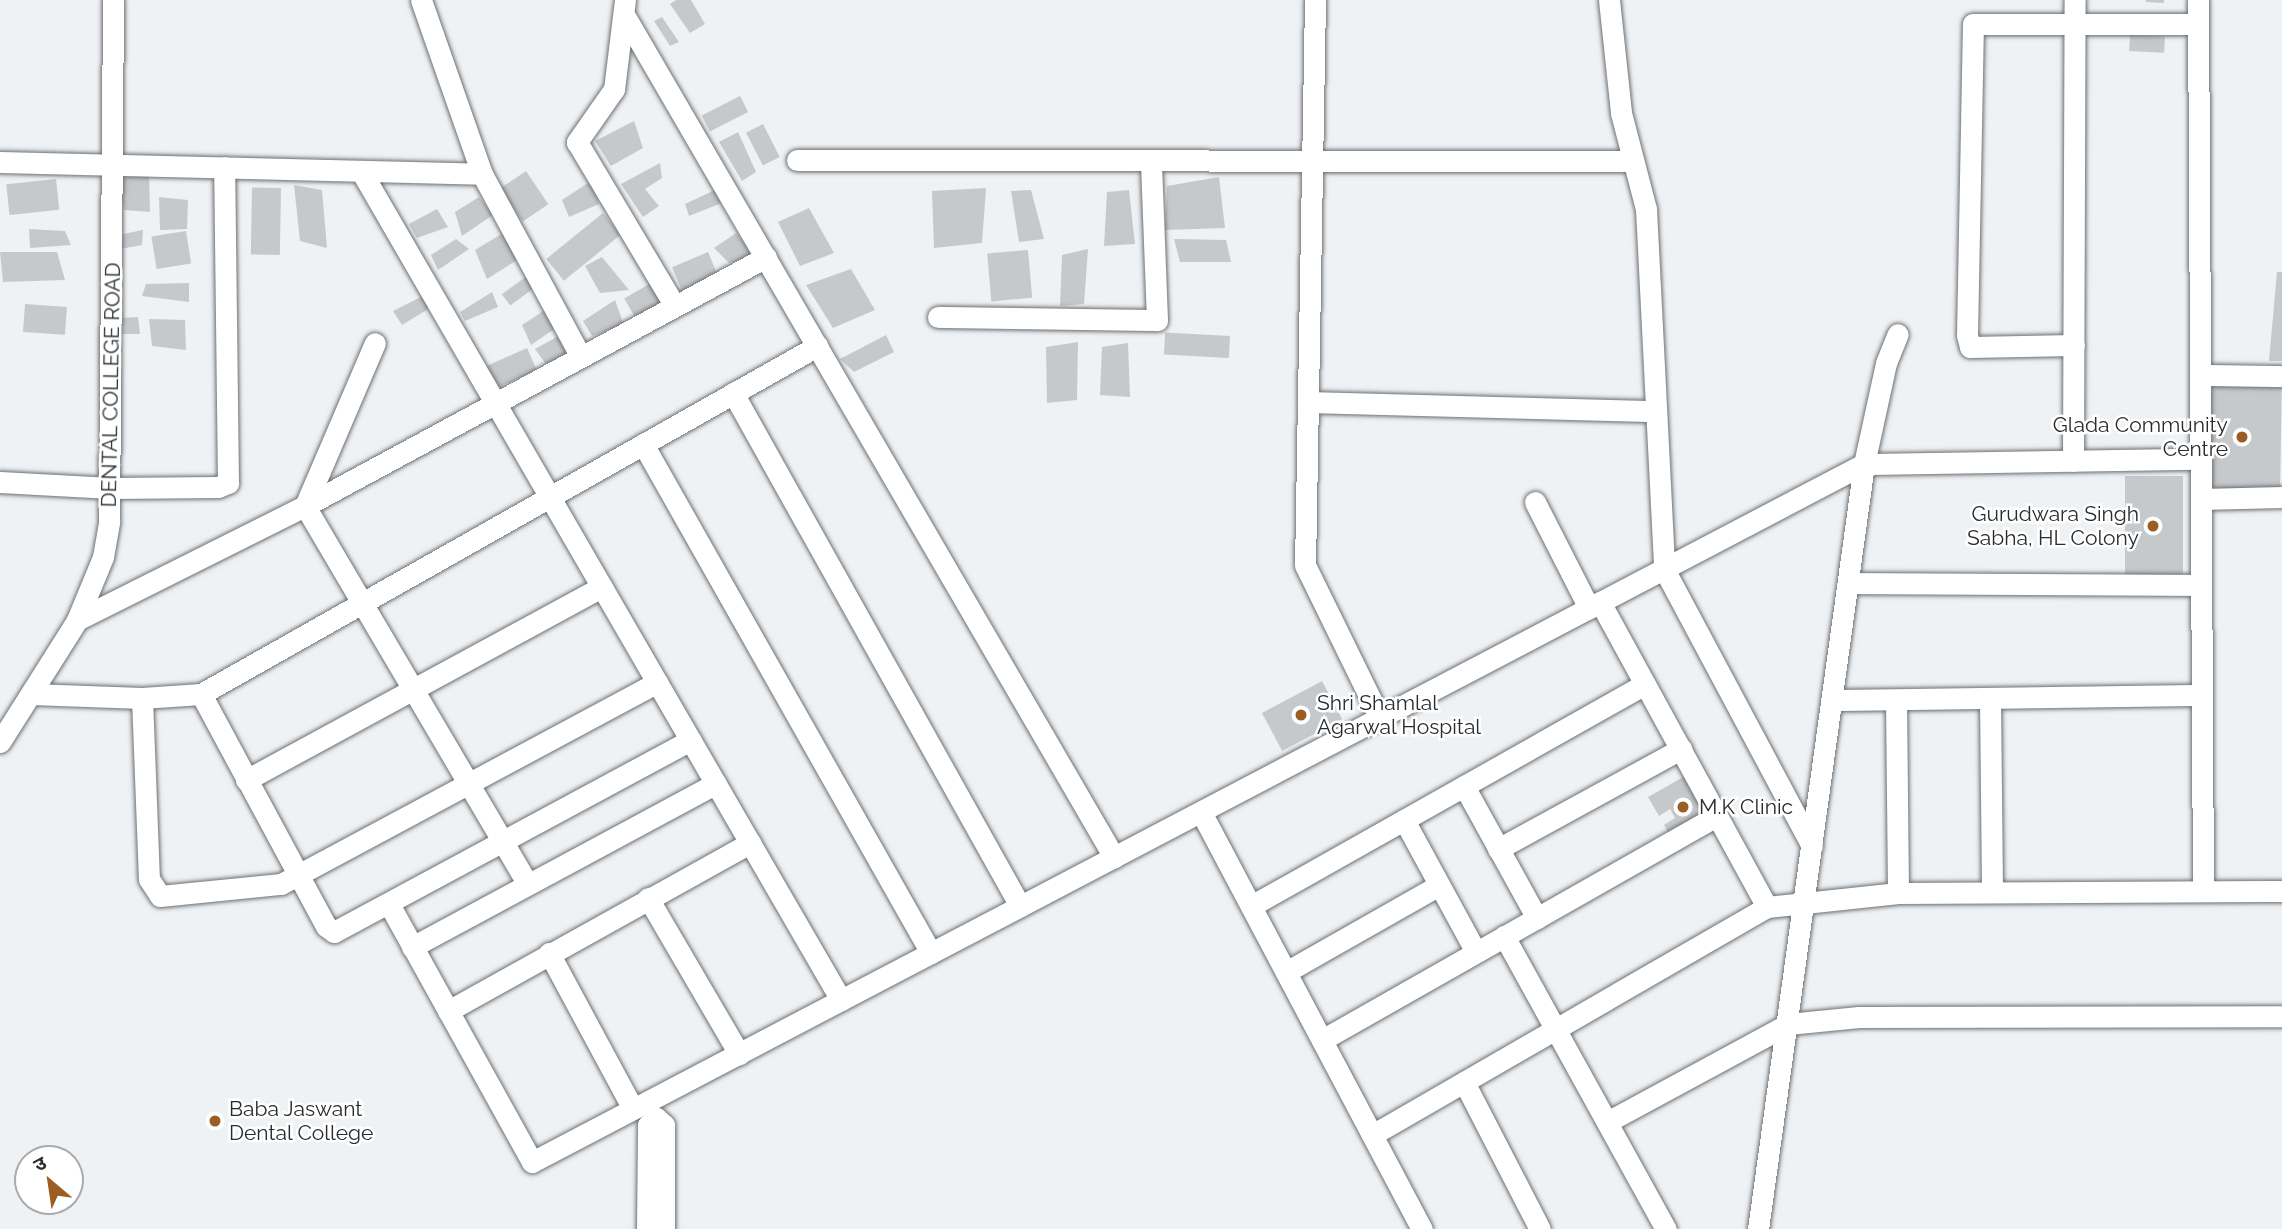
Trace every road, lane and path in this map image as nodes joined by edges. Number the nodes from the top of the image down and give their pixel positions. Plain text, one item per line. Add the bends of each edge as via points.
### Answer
1 (113, 0) edge
2 (421, 0) edge
3 (1315, 0) edge
4 (1609, 0) edge
5 (2075, 0) edge
6 (2198, 0) edge
7 (626, 9) edge
8 (2075, 23) junction
9 (2198, 24) junction
10 (797, 160) dead end
11 (1633, 161) junction
12 (0, 162) edge
13 (1151, 163) junction
14 (112, 164) junction
15 (1312, 164) junction
16 (223, 167) junction
17 (361, 171) junction
18 (482, 174) junction
19 (766, 257) junction
20 (674, 305) junction
21 (938, 317) dead end
22 (1898, 334) dead end
23 (375, 343) dead end
24 (2074, 345) junction
25 (817, 346) junction
26 (580, 355) junction
27 (2200, 375) junction
28 (2282, 376) edge
29 (733, 393) junction
30 (494, 401) junction
31 (1308, 402) junction
32 (1656, 411) junction
33 (643, 444) junction
34 (2200, 459) junction
35 (2073, 461) junction
36 (1864, 464) junction
37 (0, 482) edge
38 (110, 488) junction
39 (550, 496) junction
40 (2282, 497) edge
41 (2200, 499) junction
42 (1535, 502) dead end
43 (305, 506) junction
44 (1664, 569) junction
45 (1848, 583) junction
46 (2201, 585) junction
47 (602, 587) junction
48 (362, 603) junction
49 (1595, 605) junction
50 (77, 620) junction
51 (657, 682) junction
52 (1645, 684) junction
53 (413, 690) junction
54 (31, 694) junction
55 (201, 694) junction
56 (2202, 695) junction
57 (142, 698) junction
58 (1990, 698) junction
59 (1832, 700) junction
60 (1896, 700) junction
61 (1380, 718) junction
62 (691, 740) junction
63 (0, 742) edge
64 (1681, 749) junction
65 (246, 780) junction
66 (716, 783) junction
67 (468, 784) junction
68 (1464, 786) junction
69 (1201, 812) junction
70 (1717, 816) junction
71 (1404, 820) junction
72 (502, 842) junction
73 (750, 843) junction
74 (1812, 846) junction
75 (1498, 849) junction
76 (1114, 857) junction
77 (298, 876) junction
78 (527, 883) junction
79 (1439, 885) junction
80 (1992, 891) junction
81 (2203, 891) junction
82 (2282, 891) edge
83 (1898, 893) junction
84 (648, 898) junction
85 (1805, 900) junction
86 (388, 904) junction
87 (1020, 906) junction
88 (1251, 906) junction
89 (1767, 907) junction
90 (1536, 918) junction
91 (1504, 936) junction
92 (412, 947) junction
93 (549, 953) junction
94 (931, 953) junction
95 (1476, 953) junction
96 (1286, 972) junction
97 (841, 1000) junction
98 (447, 1010) junction
99 (2282, 1016) edge
100 (1788, 1024) junction
101 (1556, 1029) junction
102 (1322, 1040) junction
103 (738, 1054) junction
104 (1464, 1082) junction
105 (656, 1108) junction
106 (633, 1109) junction
107 (1607, 1122) junction
108 (1372, 1135) junction
109 (647, 1229) edge
110 (664, 1229) edge
111 (1422, 1229) edge
112 (1540, 1229) edge
113 (1666, 1229) edge
114 (1758, 1229) edge

1 - 14 street, DENTAL COLLEGE ROAD
2 - 18 street
3 - 15 street
4 - 11 street via 1621,113
5 - 8 street
6 - 9 street
7 - 19 street
7 - 20 street via 614,89 577,142
8 - 9 street
8 - 24 street
8 - 24 street via 1983,21 1973,24 1969,33 1967,335 1970,347 1979,350
9 - 27 street
10 - 13 street
11 - 15 street
11 - 32 street via 1646,209
12 - 14 street
13 - 15 street
13 - 21 street via 1157,320
14 - 16 street
14 - 38 street, DENTAL COLLEGE ROAD
15 - 31 street
16 - 17 street
16 - 38 street via 228,483 218,487
17 - 18 street
17 - 30 street
18 - 26 street
19 - 20 street
19 - 25 street
20 - 26 street
22 - 36 street via 1886,363
23 - 43 street
24 - 35 street
25 - 29 street
25 - 76 street
26 - 30 street
27 - 28 street
27 - 34 street
29 - 33 street
29 - 87 street
30 - 39 street
30 - 43 street
31 - 32 street
31 - 61 street via 1305,565
32 - 44 street
33 - 39 street
33 - 94 street
34 - 35 street
34 - 41 street
35 - 36 street
36 - 44 street
36 - 45 street
37 - 38 street
38 - 50 street, DENTAL COLLEGE ROAD via 103,557
39 - 47 street
39 - 48 street
40 - 41 street
41 - 46 street
42 - 49 street
43 - 48 street
43 - 50 street
44 - 49 street
44 - 74 street
45 - 46 street
45 - 59 street
46 - 56 street
47 - 51 street
47 - 53 street
48 - 53 street
48 - 55 street
49 - 52 street
49 - 61 street
50 - 54 street, DENTAL COLLEGE ROAD
51 - 62 street
51 - 67 street
52 - 64 street
52 - 68 street
53 - 65 street
53 - 67 street
54 - 57 street
54 - 63 street, DENTAL COLLEGE ROAD
55 - 57 street
55 - 65 street
56 - 58 street
56 - 81 street
57 - 77 street via 149,786 149,879 154,892 160,896 263,889
58 - 60 street
58 - 80 street
59 - 60 street
59 - 74 street
60 - 83 street
61 - 69 street
62 - 66 street
62 - 72 street
64 - 70 street
64 - 75 street
65 - 77 street
66 - 73 street
66 - 78 street
67 - 72 street
67 - 77 street
68 - 71 street
68 - 75 street
69 - 76 street
69 - 88 street
70 - 89 street
70 - 90 street
71 - 79 street
71 - 88 street
72 - 78 street
72 - 86 street
73 - 84 street
73 - 97 street
74 - 85 street
75 - 90 street
76 - 87 street
77 - 86 street via 334,932
78 - 92 street
79 - 95 street
79 - 96 street
80 - 81 street
80 - 83 street
81 - 82 street
83 - 85 street
84 - 93 street
84 - 103 street
85 - 89 street
85 - 100 street
86 - 92 street
87 - 94 street
88 - 96 street
89 - 101 street
90 - 91 street
91 - 95 street
91 - 101 street
92 - 98 street
93 - 98 street
93 - 106 street
94 - 97 street
95 - 102 street
96 - 102 street
97 - 103 street
98 - 106 street via 532,1163
99 - 100 street via 1859,1017
100 - 107 street
100 - 114 street
101 - 104 street
101 - 107 street
102 - 108 street
103 - 105 street
104 - 108 street
104 - 112 street
105 - 106 street
105 - 109 street via 648,1125
105 - 110 street via 664,1125
107 - 113 street
108 - 111 street

